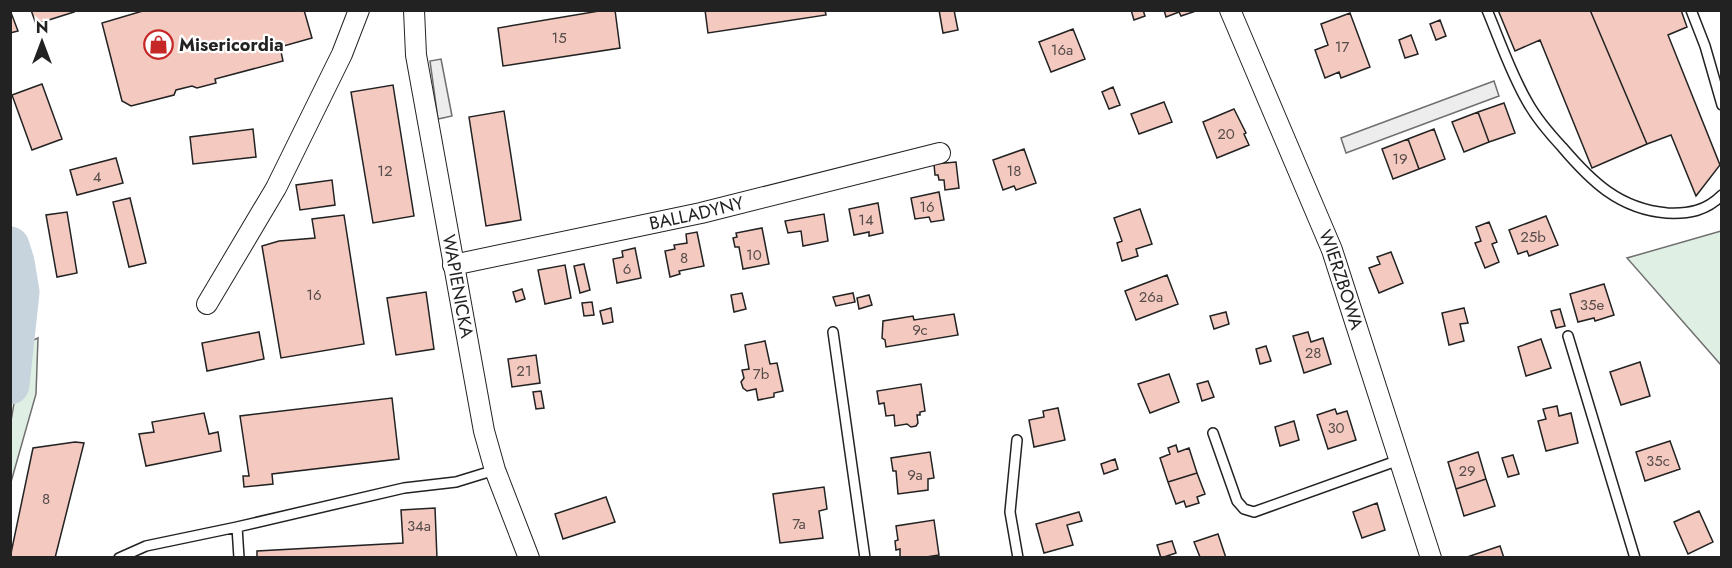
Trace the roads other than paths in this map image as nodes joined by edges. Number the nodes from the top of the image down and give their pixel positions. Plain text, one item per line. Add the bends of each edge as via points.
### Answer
1 (359, 10) edge
2 (414, 10) edge
3 (1230, 10) edge
4 (1487, 10) edge
5 (1691, 10) edge
6 (1722, 105) edge
7 (939, 153) dead end
8 (1722, 195) edge
9 (453, 265) junction
10 (207, 304) dead end
11 (833, 332) dead end
12 (1568, 336) dead end
13 (1213, 433) dead end
14 (1017, 440) dead end
15 (1400, 460) junction
16 (495, 470) junction
17 (237, 527) junction
18 (118, 558) edge
19 (239, 558) edge
20 (529, 558) edge
21 (865, 558) edge
22 (1018, 558) edge
23 (1431, 558) edge
24 (1635, 558) edge

1 - 10 street via 342,54 276,188
2 - 9 street, WAPIENICKA via 416,55
3 - 15 street, WIERZBOWA via 1332,250
4 - 8 lane via 1528,104 1586,175 1618,199 1659,212 1699,211
5 - 6 lane
7 - 9 street, BALLADYNY via 701,213
9 - 16 street, WAPIENICKA
11 - 21 lane
12 - 24 lane
13 - 15 lane via 1237,501 1254,512
14 - 22 lane via 1010,512
15 - 23 street, WIERZBOWA
16 - 17 lane via 456,482 404,488
16 - 20 street, WAPIENICKA
17 - 18 lane via 146,546
17 - 19 lane

